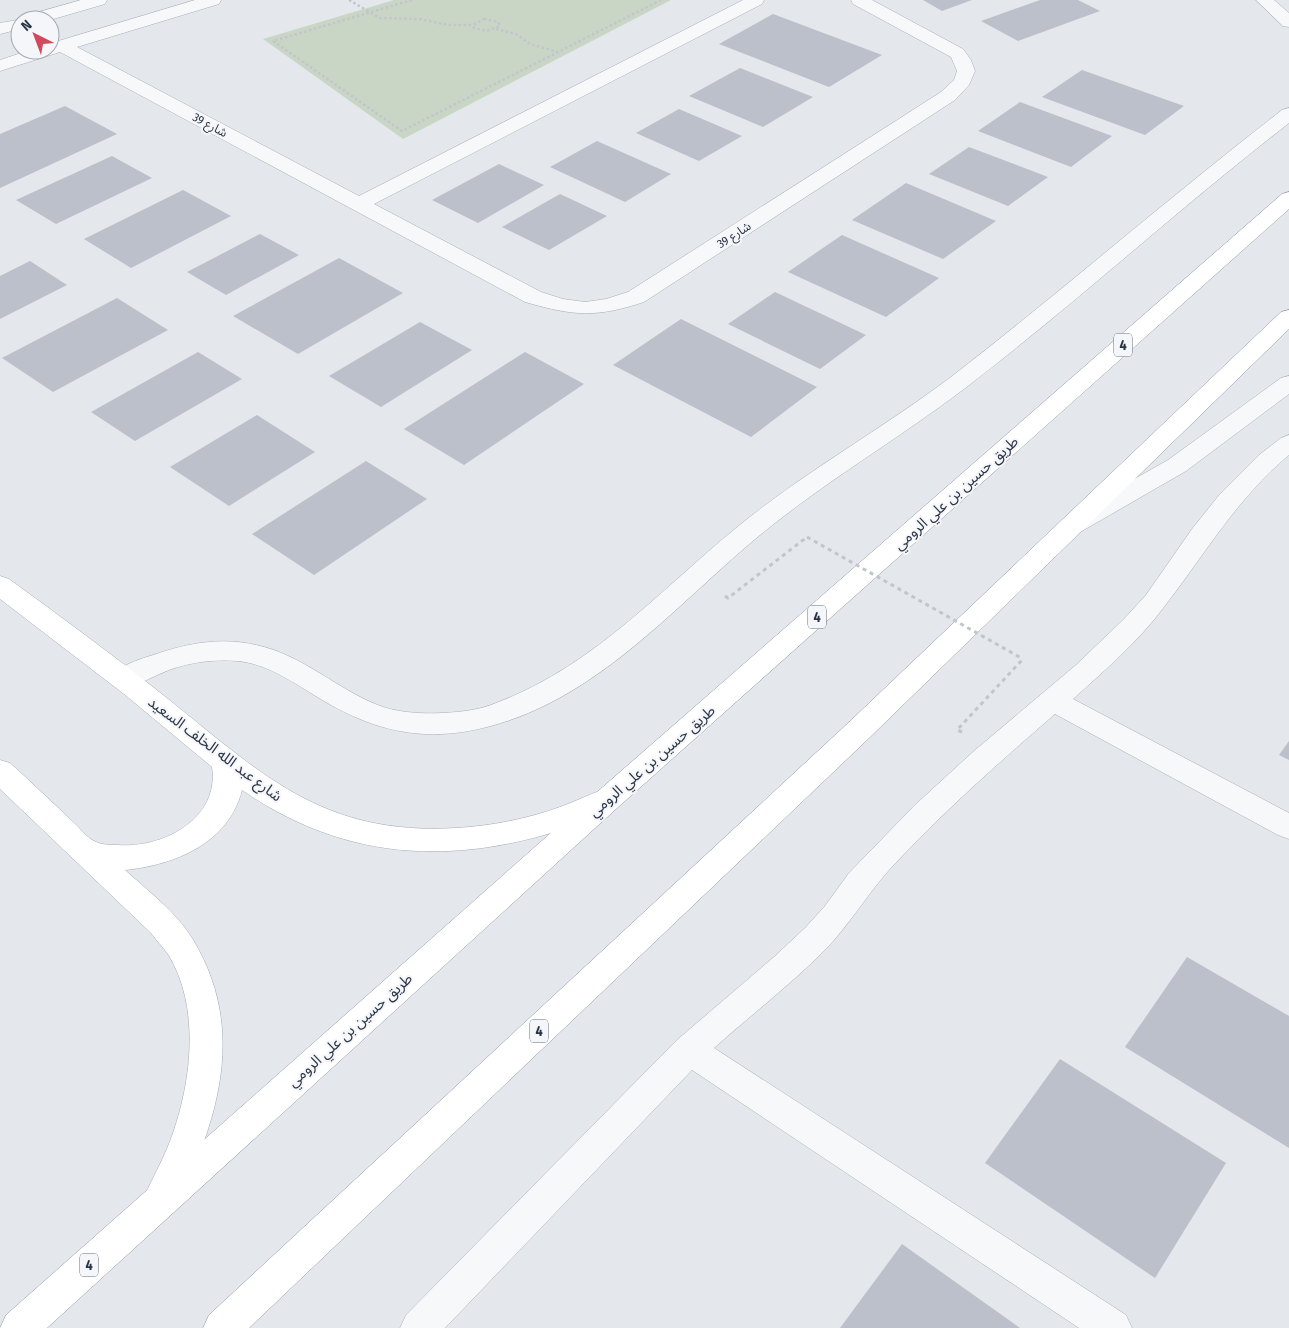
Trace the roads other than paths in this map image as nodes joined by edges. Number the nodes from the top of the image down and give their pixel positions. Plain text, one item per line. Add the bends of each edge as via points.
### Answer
1 (99, 0) edge
2 (213, 0) edge
3 (756, 0) edge
4 (859, 0) edge
5 (1264, 0) edge
6 (60, 11) edge
7 (1289, 22) edge
8 (60, 46) edge
9 (60, 52) edge
10 (14, 60) edge
11 (1, 64) edge
12 (1289, 114) edge
13 (1289, 198) edge
14 (358, 204) junction
15 (1289, 317) edge
16 (1289, 383) edge
17 (1289, 443) edge
18 (1073, 525) junction
19 (0, 585) edge
20 (124, 679) junction
21 (1052, 700) junction
22 (226, 761) junction
23 (0, 771) edge
24 (606, 800) junction
25 (1289, 827) edge
26 (86, 851) junction
27 (689, 1050) junction
28 (159, 1202) junction
29 (19, 1328) edge
30 (222, 1328) edge
31 (419, 1328) edge
32 (1113, 1328) edge

1 - 6 street
2 - 8 street
3 - 14 street
4 - 14 street, شارع 39 via 957,53 965,62 967,73 961,85 636,297 586,310 533,296
5 - 7 street
9 - 14 street, شارع 39
10 - 11 street
12 - 20 street via 958,382 758,523 641,627 568,680 530,700 497,714 450,724 393,720 368,712 276,661 228,650 174,657
13 - 24 main road, طريق حسين بن علي الرومي / 4
15 - 18 main road, 4
16 - 18 street via 1168,472
17 - 21 street via 1236,490 1135,625
18 - 30 main road, 4 via 849,740
19 - 20 main road, شارع عبد الله الخلف السعيد
20 - 22 main road, شارع عبد الله الخلف السعيد
21 - 25 street
21 - 27 street via 935,804 859,883 800,954
22 - 24 main road, شارع عبد الله الخلف السعيد via 280,800 309,816 343,828 399,838 457,840 497,836 536,828
22 - 26 main road via 229,778 226,796 217,814 180,844 157,854 132,858 108,857
23 - 26 main road
24 - 28 main road, طريق حسين بن علي الرومي / 4
26 - 28 main road via 149,910 174,939 193,974 202,1003 207,1039 205,1078 197,1118 182,1161
27 - 31 street
27 - 32 street
28 - 29 main road, طريق حسين بن علي الرومي / 4

